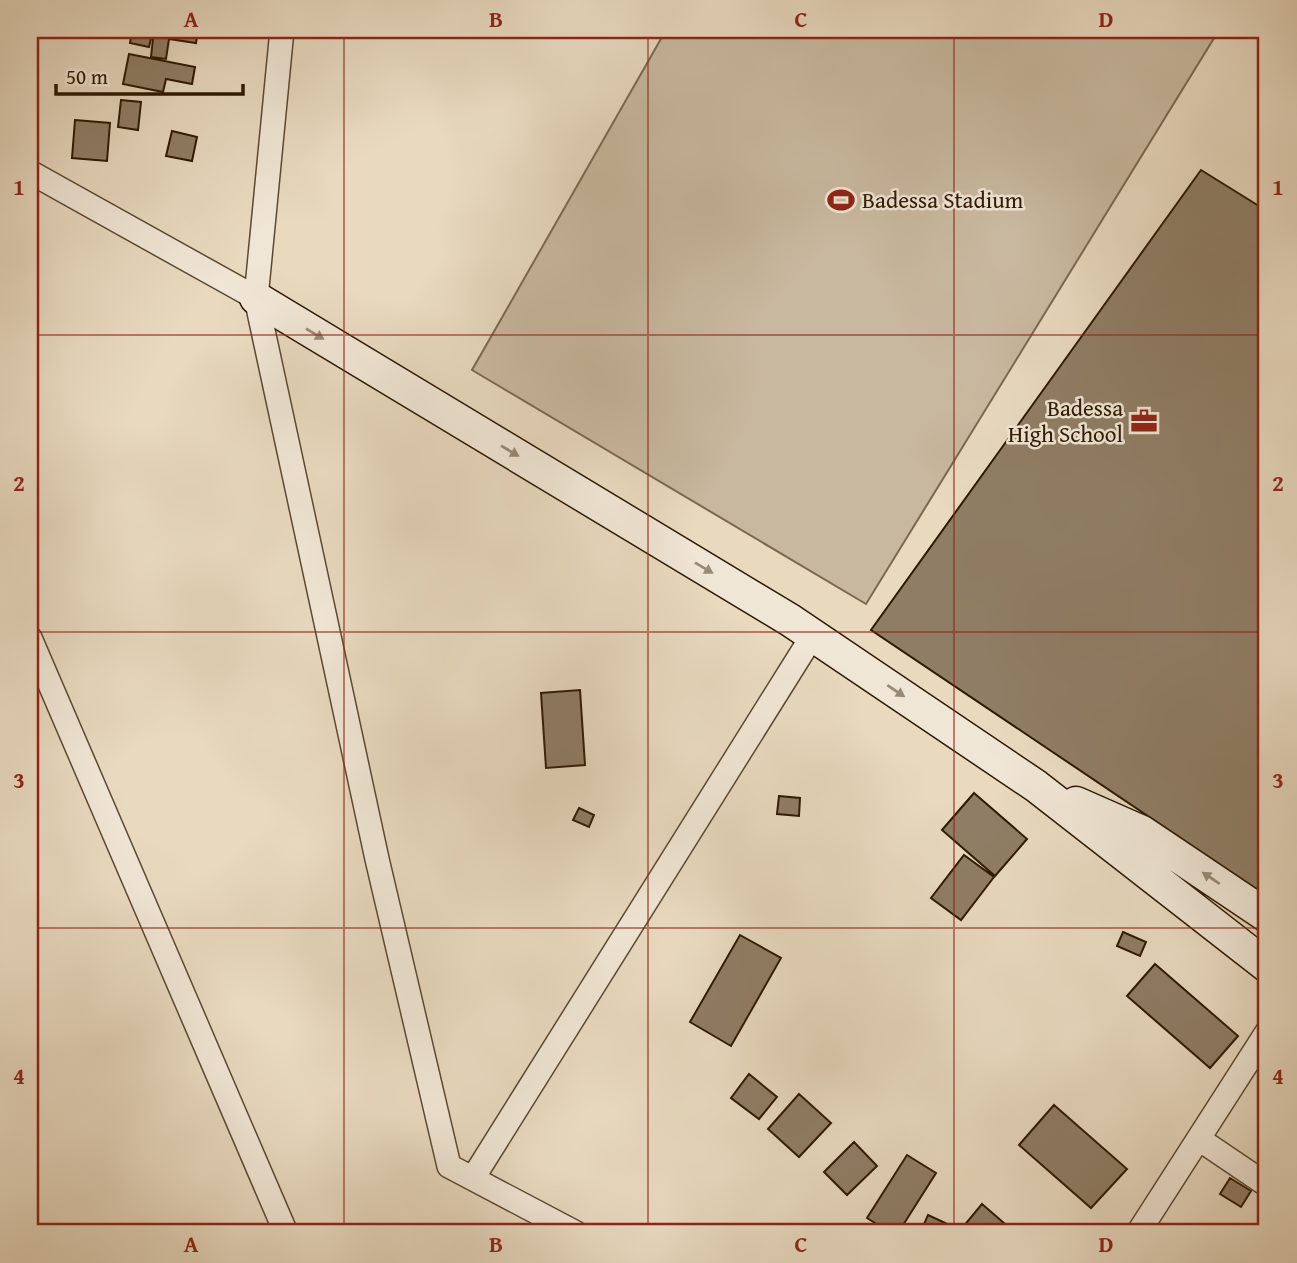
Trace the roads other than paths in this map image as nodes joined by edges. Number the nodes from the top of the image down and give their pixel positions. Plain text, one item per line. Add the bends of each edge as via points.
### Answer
1 (282, 30) edge
2 (30, 172) edge
3 (256, 298) junction
4 (813, 635) junction
5 (30, 638) edge
6 (1036, 786) junction
7 (1267, 916) edge
8 (1267, 966) edge
9 (1267, 1032) edge
10 (1199, 1139) junction
11 (473, 1178) junction
12 (1267, 1185) edge
13 (286, 1233) edge
14 (576, 1233) edge
15 (1138, 1233) edge

1 - 3 street
2 - 3 street
3 -> 4 street
3 - 11 street via 377,859 449,1166
4 -> 6 street
4 - 11 street
5 - 13 street
7 -> 6 street via 1142,832
6 - 8 street
9 - 10 street
10 - 12 street
10 - 15 street
11 - 14 street

